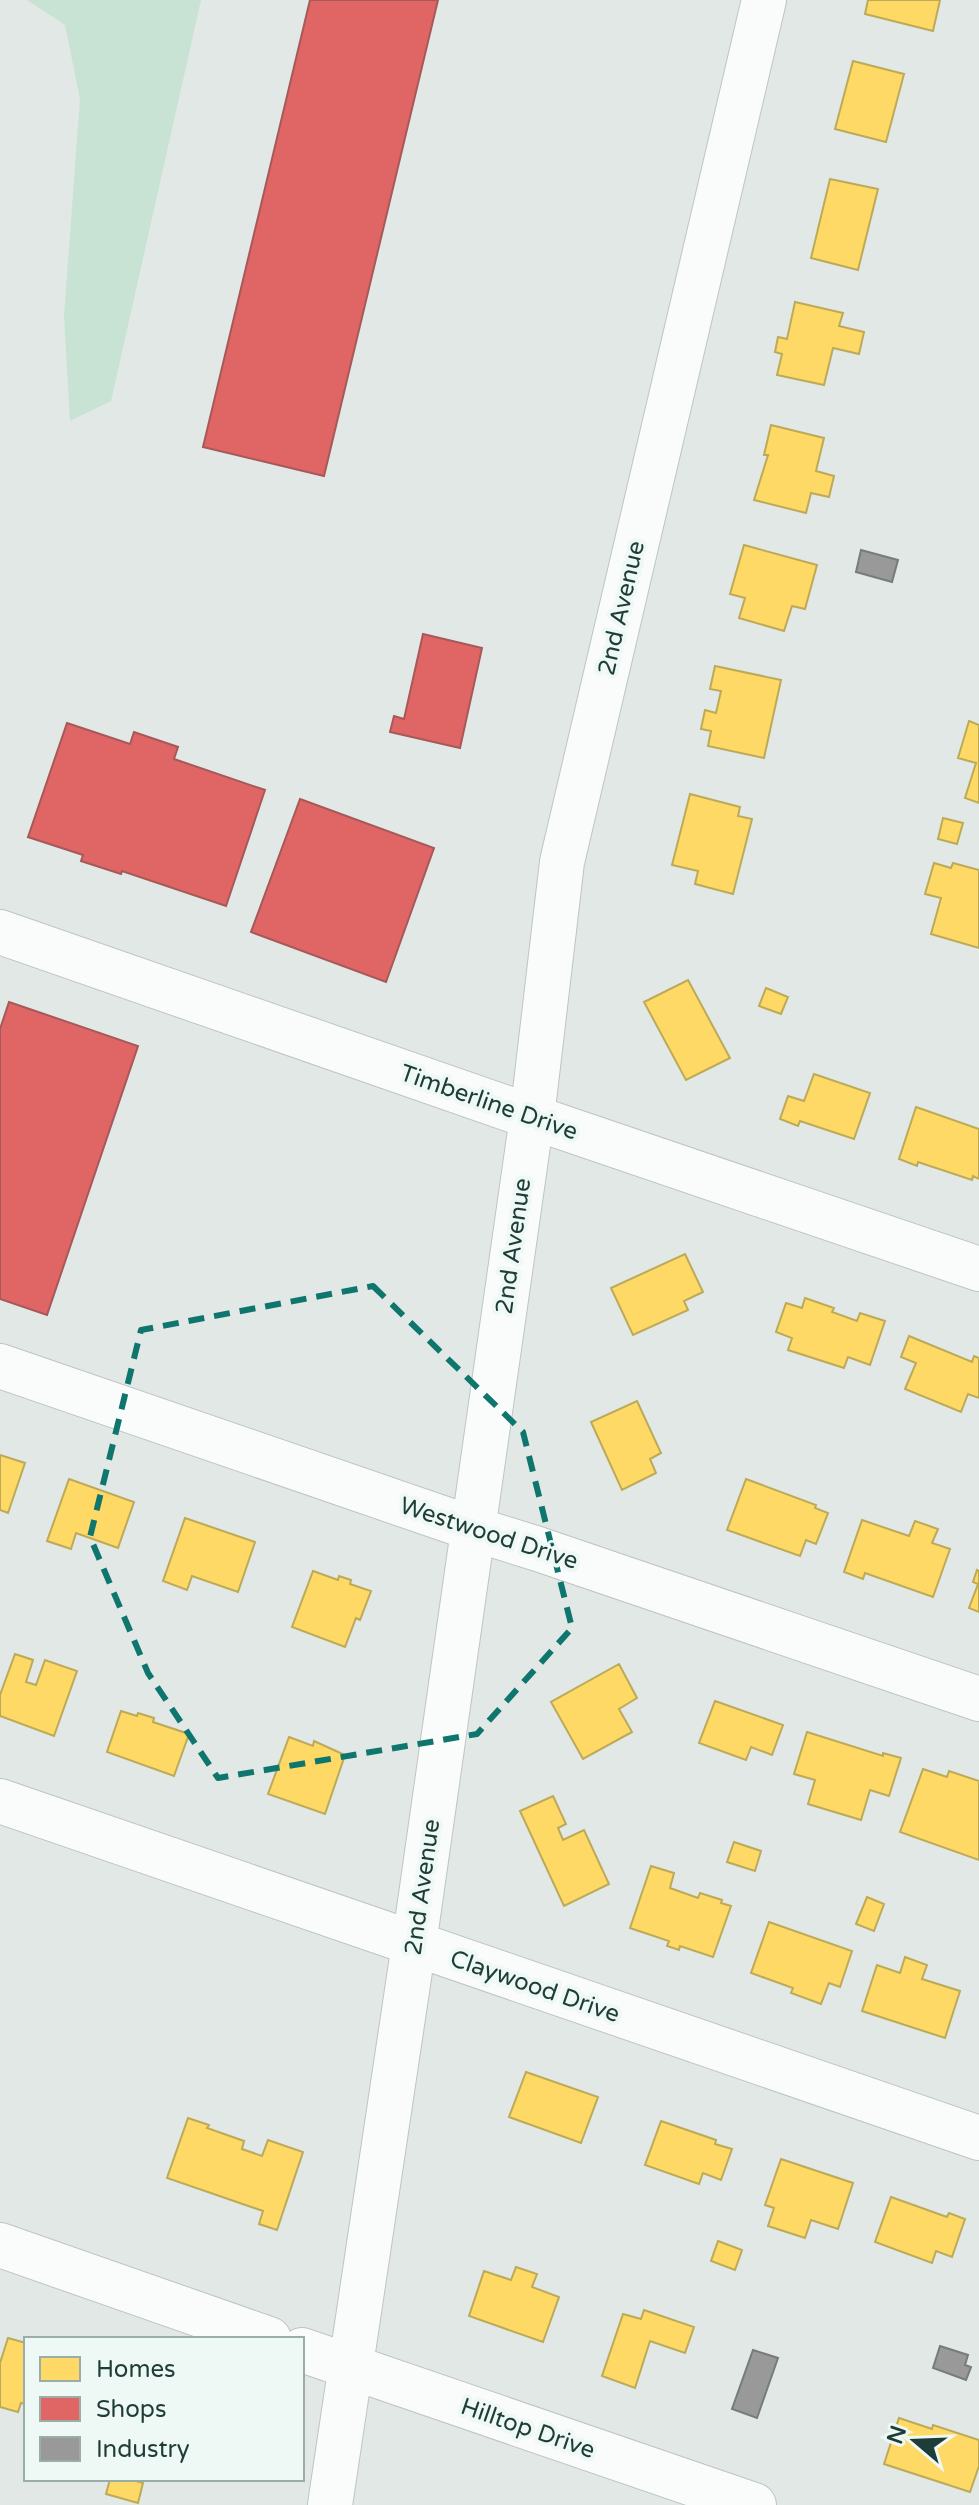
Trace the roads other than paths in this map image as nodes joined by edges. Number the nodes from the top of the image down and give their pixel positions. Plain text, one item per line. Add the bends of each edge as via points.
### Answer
1 (764, 0) edge
2 (0, 932) edge
3 (532, 1117) junction
4 (979, 1269) edge
5 (0, 1366) edge
6 (474, 1529) junction
7 (979, 1699) edge
8 (0, 1801) edge
9 (414, 1944) junction
10 (979, 2138) edge
11 (0, 2245) edge
12 (263, 2337) edge
13 (304, 2351) edge
14 (351, 2367) junction
15 (330, 2505) edge
16 (754, 2505) edge

1 - 3 street, 2nd Avenue via 562,862
2 - 3 street, Timberline Drive
3 - 4 street, Timberline Drive
3 - 6 street, 2nd Avenue
5 - 6 street, Westwood Drive
6 - 7 street, Westwood Drive
6 - 9 street, 2nd Avenue
8 - 9 street, Claywood Drive
9 - 10 street, Claywood Drive
9 - 14 street, 2nd Avenue
11 - 12 street
13 - 14 street, Hilltop Drive
14 - 15 street, 2nd Avenue
14 - 16 street, Hilltop Drive

